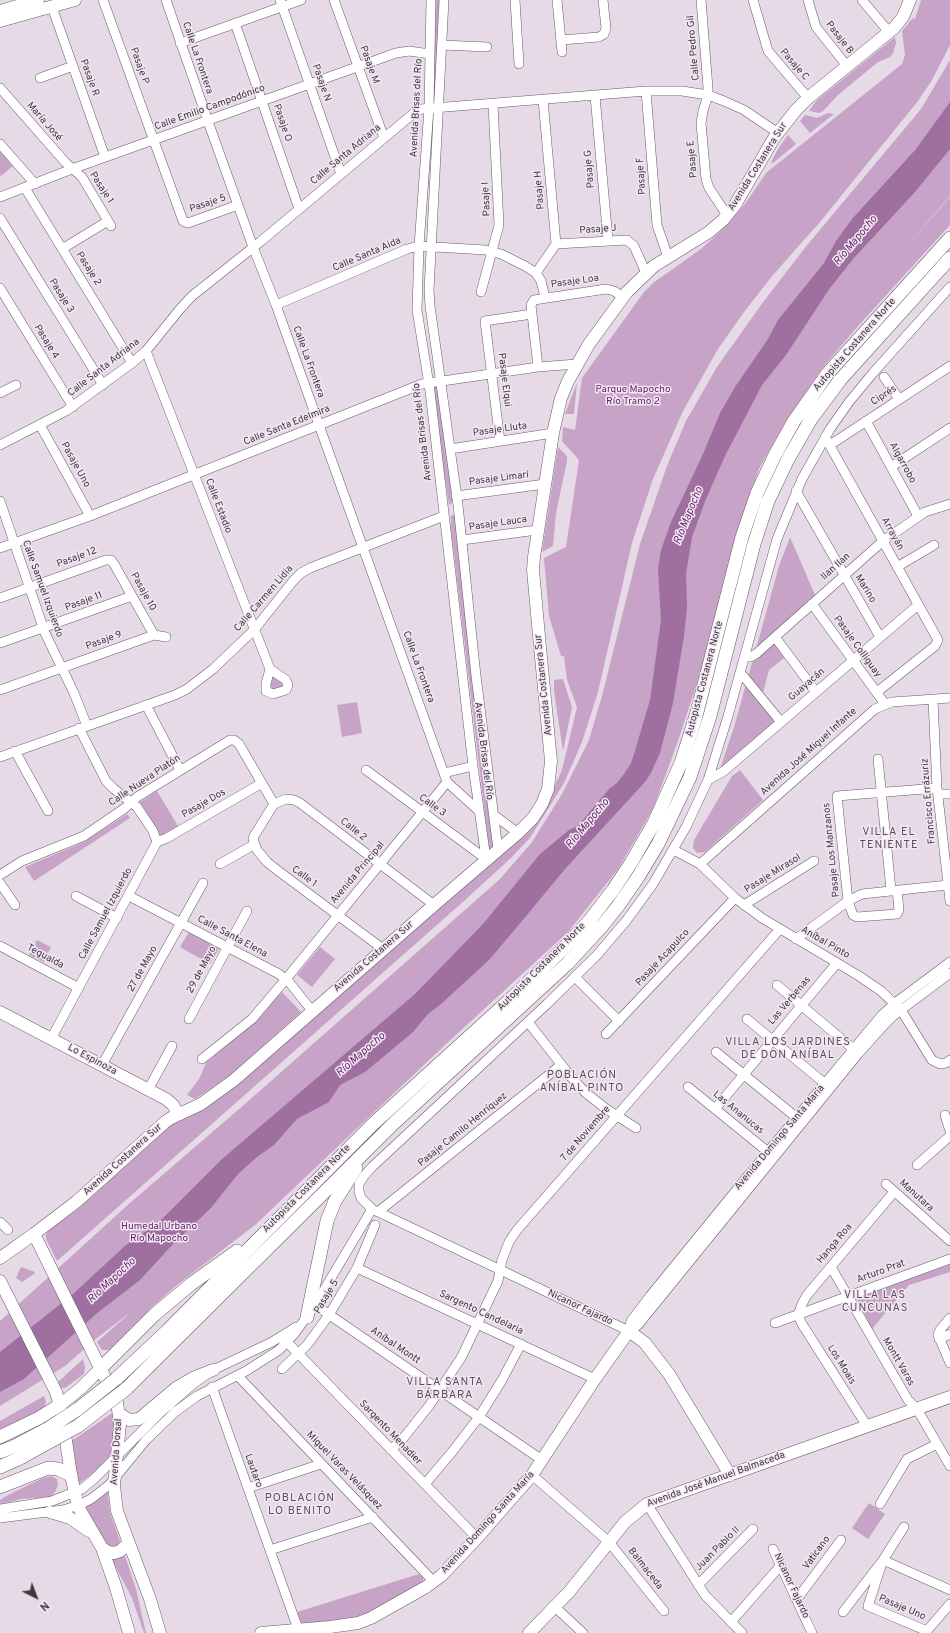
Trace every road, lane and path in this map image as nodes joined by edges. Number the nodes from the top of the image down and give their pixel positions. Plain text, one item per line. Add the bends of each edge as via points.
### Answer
1 (38, 0) edge
2 (75, 0) edge
3 (103, 0) edge
4 (166, 0) edge
5 (301, 0) edge
6 (334, 0) edge
7 (431, 0) edge
8 (444, 0) edge
9 (515, 0) edge
10 (557, 0) edge
11 (603, 0) edge
12 (701, 0) edge
13 (753, 0) edge
14 (808, 0) edge
15 (862, 0) edge
16 (910, 0) edge
17 (24, 2) edge
18 (281, 3) edge
19 (52, 7) junction
20 (0, 11) edge
21 (0, 21) edge
22 (235, 23) junction
23 (889, 32) junction
24 (561, 40) junction
25 (180, 43) junction
26 (442, 45) junction
27 (488, 47) dead end
28 (562, 52) dead end
29 (430, 54) junction
30 (519, 64) dead end
31 (73, 66) junction
32 (358, 66) junction
33 (847, 66) junction
34 (40, 78) dead end
35 (309, 84) junction
36 (0, 88) edge
37 (646, 91) junction
38 (708, 95) junction
39 (595, 96) junction
40 (808, 98) junction
41 (543, 100) junction
42 (263, 101) junction
43 (493, 104) junction
44 (429, 108) junction
45 (438, 108) junction
46 (207, 121) junction
47 (778, 133) junction
48 (384, 138) junction
49 (154, 140) junction
50 (0, 144) edge
51 (105, 157) junction
52 (72, 169) junction
53 (341, 174) junction
54 (35, 184) junction
55 (25, 188) junction
56 (0, 198) edge
57 (238, 205) junction
58 (299, 208) junction
59 (727, 215) junction
60 (0, 218) edge
61 (950, 238) edge
62 (608, 240) junction
63 (556, 244) junction
64 (419, 246) junction
65 (432, 246) junction
66 (253, 247) junction
67 (62, 249) junction
68 (492, 251) junction
69 (668, 257) junction
70 (950, 258) edge
71 (536, 273) junction
72 (646, 273) junction
73 (950, 287) edge
74 (0, 288) edge
75 (481, 292) dead end
76 (545, 297) junction
77 (623, 297) junction
78 (276, 305) junction
79 (532, 310) junction
80 (485, 321) joint
81 (146, 351) junction
82 (132, 363) junction
83 (577, 364) junction
84 (950, 366) edge
85 (538, 367) junction
86 (492, 373) junction
87 (884, 376) dead end
88 (441, 381) junction
89 (428, 382) junction
90 (16, 385) dead end
91 (103, 385) junction
92 (0, 393) edge
93 (899, 399) junction
94 (73, 407) junction
95 (866, 421) junction
96 (40, 425) junction
97 (319, 425) junction
98 (950, 428) edge
99 (553, 433) junction
100 (500, 441) junction
101 (827, 441) junction
102 (0, 445) edge
103 (450, 449) junction
104 (891, 467) junction
105 (194, 475) junction
106 (545, 484) junction
107 (796, 490) junction
108 (456, 496) junction
109 (0, 501) edge
110 (950, 504) edge
111 (90, 516) junction
112 (444, 516) junction
113 (918, 516) junction
114 (537, 530) junction
115 (462, 540) junction
116 (882, 541) junction
117 (14, 543) junction
118 (934, 545) dead end
119 (363, 547) junction
120 (0, 548) edge
121 (111, 560) joint
122 (897, 567) junction
123 (844, 575) junction
124 (29, 587) junction
125 (132, 596) junction
126 (0, 598) edge
127 (812, 604) junction
128 (918, 605) junction
129 (43, 628) junction
130 (254, 630) junction
131 (154, 635) junction
132 (166, 637) dead end
133 (775, 637) junction
134 (880, 637) junction
135 (0, 643) edge
136 (744, 657) junction
137 (853, 660) junction
138 (62, 668) junction
139 (270, 669) dead end
140 (740, 672) junction
141 (0, 690) edge
142 (816, 692) junction
143 (877, 692) junction
144 (950, 699) edge
145 (933, 700) junction
146 (885, 704) junction
147 (146, 705) junction
148 (934, 714) junction
149 (781, 722) junction
150 (83, 727) junction
151 (15, 751) junction
152 (0, 757) edge
153 (878, 759) dead end
154 (473, 766) junction
155 (180, 770) junction
156 (366, 770) dead end
157 (444, 772) junction
158 (708, 780) junction
159 (447, 782) junction
160 (262, 783) junction
161 (937, 791) junction
162 (881, 792) junction
163 (950, 794) edge
164 (132, 802) junction
165 (274, 804) junction
166 (480, 811) junction
167 (48, 812) dead end
168 (422, 813) junction
169 (494, 815) junction
170 (518, 833) junction
171 (157, 842) junction
172 (254, 844) junction
173 (498, 850) junction
174 (674, 850) junction
175 (947, 856) edge
176 (486, 859) junction
177 (814, 862) dead end
178 (220, 864) dead end
179 (379, 864) junction
180 (700, 864) junction
181 (0, 875) edge
182 (0, 883) edge
183 (204, 883) dead end
184 (948, 885) junction
185 (894, 890) junction
186 (76, 896) dead end
187 (129, 896) junction
188 (736, 898) junction
189 (848, 901) junction
190 (950, 901) edge
191 (15, 905) dead end
192 (434, 905) junction
193 (744, 905) junction
194 (247, 911) dead end
195 (338, 915) junction
196 (117, 918) junction
197 (181, 923) junction
198 (779, 930) junction
199 (796, 940) junction
200 (0, 946) edge
201 (228, 947) junction
202 (383, 949) junction
203 (950, 962) edge
204 (837, 963) junction
205 (950, 973) edge
206 (575, 977) junction
207 (286, 979) junction
208 (776, 985) dead end
209 (79, 988) junction
210 (801, 1006) junction
211 (898, 1006) junction
212 (0, 1012) edge
213 (312, 1012) junction
214 (189, 1019) dead end
215 (747, 1019) dead end
216 (619, 1021) junction
217 (528, 1022) junction
218 (606, 1034) dead end
219 (51, 1039) junction
220 (773, 1040) junction
221 (172, 1046) dead end
222 (856, 1051) junction
223 (716, 1052) dead end
224 (202, 1059) dead end
225 (950, 1060) edge
226 (102, 1065) junction
227 (562, 1065) junction
228 (744, 1075) junction
229 (828, 1086) junction
230 (688, 1087) dead end
231 (148, 1090) junction
232 (715, 1109) junction
233 (178, 1114) junction
234 (945, 1115) dead end
235 (617, 1116) junction
236 (800, 1120) junction
237 (949, 1127) edge
238 (636, 1128) dead end
239 (950, 1136) edge
240 (379, 1137) junction
241 (771, 1155) junction
242 (917, 1165) dead end
243 (886, 1184) dead end
244 (894, 1192) junction
245 (375, 1211) junction
246 (276, 1220) junction
247 (0, 1222) edge
248 (374, 1226) dead end
249 (8, 1230) dead end
250 (34, 1234) junction
251 (950, 1241) edge
252 (0, 1258) edge
253 (950, 1259) edge
254 (831, 1267) junction
255 (357, 1268) junction
256 (501, 1270) junction
257 (0, 1281) edge
258 (848, 1296) junction
259 (315, 1305) junction
260 (329, 1315) junction
261 (798, 1315) junction
262 (306, 1318) junction
263 (950, 1318) edge
264 (776, 1323) dead end
265 (478, 1324) junction
266 (629, 1331) junction
267 (950, 1334) edge
268 (939, 1339) junction
269 (287, 1342) junction
270 (521, 1344) junction
271 (298, 1354) junction
272 (99, 1363) junction
273 (950, 1363) edge
274 (282, 1369) dead end
275 (213, 1370) junction
276 (238, 1376) junction
277 (595, 1379) junction
278 (212, 1387) junction
279 (441, 1391) junction
280 (950, 1397) edge
281 (60, 1405) junction
282 (917, 1409) junction
283 (120, 1414) junction
284 (479, 1417) junction
285 (867, 1426) junction
286 (0, 1437) edge
287 (937, 1444) junction
288 (391, 1450) junction
289 (0, 1452) edge
290 (117, 1455) junction
291 (542, 1460) junction
292 (321, 1464) junction
293 (0, 1466) edge
294 (950, 1466) edge
295 (71, 1475) junction
296 (532, 1475) junction
297 (730, 1475) junction
298 (115, 1479) junction
299 (425, 1484) junction
300 (0, 1487) edge
301 (248, 1488) junction
302 (74, 1493) junction
303 (647, 1504) junction
304 (880, 1504) dead end
305 (78, 1505) junction
306 (0, 1509) edge
307 (50, 1512) junction
308 (0, 1518) edge
309 (372, 1518) junction
310 (904, 1527) dead end
311 (753, 1529) dead end
312 (94, 1535) junction
313 (477, 1538) junction
314 (841, 1540) dead end
315 (609, 1542) junction
316 (129, 1543) junction
317 (102, 1548) junction
318 (773, 1549) dead end
319 (270, 1550) junction
320 (883, 1560) junction
321 (781, 1565) junction
322 (434, 1582) junction
323 (698, 1585) junction
324 (950, 1590) edge
325 (797, 1599) junction
326 (950, 1604) edge
327 (555, 1607) junction
328 (664, 1611) dead end
329 (844, 1612) dead end
330 (371, 1618) junction
331 (731, 1622) junction
332 (298, 1629) junction
333 (811, 1629) edge
334 (926, 1632) edge
335 (129, 1633) edge
336 (160, 1633) edge
337 (261, 1633) edge
338 (354, 1633) edge
339 (529, 1633) edge
340 (583, 1633) edge
341 (742, 1633) edge

1 - 17 main road
2 - 19 main road
3 - 49 street, Pasaje P
4 - 25 street, Calle La Frontera
5 - 18 street
6 - 32 street, Pasaje M
7 - 29 street, Avenida Brisas del Río
8 - 26 street, Avenida Brisas del Río
9 - 30 street
10 - 24 street
11 - 24 street via 606,28 604,34
12 - 38 street, Calle Pedro Gil
13 - 40 street, Pasaje C via 768,51
14 - 33 street, Pasaje B via 816,27
15 - 23 street
16 - 23 main road, Avenida Costanera Sur via 903,17
17 - 20 main road
18 - 22 street
18 - 35 street, Pasaje N
19 - 21 main road
19 - 31 street, Pasaje R
22 - 25 street
22 - 42 street, Pasaje O
23 - 33 main road, Avenida Costanera Sur
24 - 28 street
25 - 46 street, Calle La Frontera
26 - 27 street
26 - 45 street, Avenida Brisas del Río
29 - 32 street, Calle Emilio Campodónico via 400,52
29 - 44 street, Avenida Brisas del Río
31 - 34 street
31 - 51 street, Pasaje R
32 - 35 street, Calle Emilio Campodónico
32 - 48 street, Pasaje M
33 - 40 main road, Avenida Costanera Sur
35 - 42 street, Calle Emilio Campodónico
35 - 53 street, Pasaje N
36 - 52 street, María José
37 - 38 street, Calle Santa Adriana
37 - 39 street, Calle Santa Adriana
37 - 69 street, Pasaje F via 657,225
38 - 47 street, Calle Santa Adriana via 732,104
38 - 59 street, Pasaje E via 701,123 706,179
39 - 41 street, Calle Santa Adriana
39 - 62 street, Pasaje G
40 - 47 main road, Avenida Costanera Sur
41 - 43 street, Calle Santa Adriana
41 - 63 street, Pasaje H
42 - 46 street, Calle Emilio Campodónico
42 - 58 street, Pasaje O
43 - 45 street, Calle Santa Adriana
43 - 68 street, Pasaje I via 499,221
44 - 45 street, Calle Santa Adriana
44 - 48 street, Calle Santa Adriana via 417,111
44 - 64 street, Avenida Brisas del Río
45 - 65 street, Avenida Brisas del Río
46 - 49 street, Calle Emilio Campodónico
46 - 57 street, Calle La Frontera
47 - 59 main road, Avenida Costanera Sur
48 - 53 street, Calle Santa Adriana
49 - 51 street, Calle Emilio Campodónico
49 - 57 street, Pasaje 5 via 184,222 188,223
50 - 54 street
51 - 52 street, Calle Emilio Campodónico
52 - 54 street, Calle Emilio Campodónico
52 - 67 street, Pasaje 1 via 82,177 110,224
53 - 58 street, Calle Santa Adriana
54 - 55 street, Calle Emilio Campodónico
55 - 56 street, Calle Emilio Campodónico
55 - 67 street, Pasaje 2
57 - 66 street, Calle La Frontera
58 - 66 street, Calle Santa Adriana
59 - 69 main road, Avenida Costanera Sur via 708,232
60 - 91 street, Pasaje 3
61 - 246 highway, Autopista Costanera Norte via 828,373 794,421 771,462 742,537 685,753 656,819 625,872 594,914 561,951 383,1115
62 - 63 street, Pasaje J
62 - 72 street, Pasaje J via 630,241
63 - 71 street
64 - 65 street, Calle Santa Aida
64 - 78 street, Calle Santa Aida
64 - 89 street, Avenida Brisas del Río via 417,310
65 - 68 street, Calle Santa Aida
65 - 88 street, Avenida Brisas del Río via 431,323
66 - 78 street, Calle La Frontera
66 - 81 street, Calle Santa Adriana via 186,302
67 - 82 street, Pasaje 2
68 - 71 street, Calle Santa Aida
68 - 75 street, Pasaje I
69 - 72 main road, Avenida Costanera Sur
70 - 240 highway, Autopista Costanera Norte via 840,380 811,419 784,467 768,501 752,550 699,754 672,818 642,872 606,921 568,963
71 - 76 street
72 - 77 main road, Avenida Costanera Sur
73 - 101 street via 873,373 842,412
74 - 94 street, Pasaje 4
76 - 77 street, Pasaje Loa via 606,289 614,290
76 - 79 street, Pasaje Loa via 534,300
77 - 83 main road, Avenida Costanera Sur
78 - 97 street, Calle La Frontera
79 - 80 street, Pasaje Loa
79 - 85 street
80 - 86 street, Pasaje Elqui
81 - 82 street, Calle Santa Adriana
81 - 105 street, Calle Estadio
82 - 91 street, Calle Santa Adriana
83 - 85 street, Calle Santa Edelmira
83 - 99 main road, Avenida Costanera Sur via 561,398
84 - 93 street, Ciprés
85 - 86 street, Calle Santa Edelmira
86 - 88 street, Calle Santa Edelmira
86 - 100 street, Pasaje Elqui
87 - 93 street
88 - 89 street, Calle Santa Edelmira
88 - 103 street, Avenida Brisas del Río
89 - 97 street, Calle Santa Edelmira
89 - 112 street, Avenida Brisas del Río
90 - 92 street
91 - 94 street, Calle Santa Adriana
93 - 95 street, Ciprés
94 - 96 street, Calle Santa Adriana
95 - 101 street, Ciprés
95 - 104 street, Algarrobo
96 - 102 street, Calle Santa Adriana
96 - 111 street, Pasaje Uno
97 - 105 street, Calle Santa Edelmira
97 - 119 street, Calle La Frontera
98 - 104 street
99 - 100 street, Pasaje Lluta
99 - 106 main road, Avenida Costanera Sur
100 - 103 street, Pasaje Lluta
101 - 107 street
101 - 116 street, Arrayán
103 - 108 street, Avenida Brisas del Río
104 - 113 street, Algarrobo
105 - 111 street, Calle Santa Edelmira
105 - 130 street, Calle Estadio
106 - 108 street, Pasaje Limarí
106 - 114 main road, Avenida Costanera Sur
107 - 123 street, Marino
107 - 136 street via 777,539
108 - 115 street, Avenida Brisas del Río
109 - 117 street, Calle Samuel Izquierdo
110 - 113 street, Ilan Ilan
111 - 117 street, Calle Santa Edelmira
112 - 119 street, Calle Carmen Lidia
112 - 154 street, Avenida Brisas del Río
113 - 116 street, Ilan Ilan
114 - 115 street, Pasaje Lauca
114 - 170 main road, Avenida Costanera Sur via 533,570 551,771 542,804
115 - 169 street, Avenida Brisas del Río
116 - 122 street, Arrayán
116 - 123 street, Ilan Ilan
117 - 120 street, Calle Santa Edelmira
117 - 124 street, Calle Samuel Izquierdo
118 - 122 street
119 - 130 street, Calle Carmen Lidia via 301,573
119 - 157 street, Calle La Frontera
121 - 124 street, Pasaje 12
121 - 125 street, Pasaje 10
122 - 128 street, Arrayán
123 - 127 street, Ilan Ilan
123 - 134 street, Marino
124 - 126 street, Pasaje 12
124 - 129 street, Calle Samuel Izquierdo
125 - 129 street, Pasaje 11
125 - 131 street, Pasaje 10
127 - 133 street, Ilan Ilan
127 - 137 street, Pasaje Colliguay
128 - 134 street, Guayacán
128 - 143 street, Arrayán via 938,643
129 - 135 street, Pasaje 11
129 - 138 street, Calle Samuel Izquierdo
130 - 139 street, Calle Estadio
130 - 147 street, Calle Carmen Lidia via 192,686
131 - 132 street
131 - 138 street, Pasaje 9
133 - 136 street, Ilan Ilan via 751,657
133 - 142 street
134 - 137 street, Guayacán
136 - 140 street
137 - 142 street, Guayacán
137 - 143 street, Pasaje Colliguay
138 - 141 street, Pasaje 9
138 - 150 street, Calle Samuel Izquierdo via 78,702
140 - 149 street
140 - 158 street
142 - 149 street, Guayacán
143 - 146 street, Pasaje Colliguay
144 - 145 street, Avenida José Miguel Infante
144 - 148 street
145 - 146 street, Avenida José Miguel Infante
145 - 148 street, Francisco Errázuriz
146 - 180 street, Avenida José Miguel Infante via 870,713
147 - 150 street, Calle Carmen Lidia
147 - 155 street
148 - 161 street, Francisco Errázuriz
149 - 158 street, Guayacán via 724,771
150 - 151 street, Calle Carmen Lidia
150 - 164 street, Calle Samuel Izquierdo via 108,784
151 - 152 street, Calle Carmen Lidia
151 - 167 street
153 - 162 street
154 - 157 street
154 - 166 street, Avenida Brisas del Río
155 - 160 street, Calle Nueva Platón via 227,741 234,740 239,744
155 - 164 street, Calle Nueva Platón
156 - 168 street, Calle 3
157 - 159 street, Calle La Frontera
158 - 174 street
159 - 166 street
159 - 168 street, Avenida Principal
160 - 165 street, Calle Nueva Platón
160 - 171 street, Pasaje Dos
161 - 162 street
161 - 163 street
161 - 175 street, Francisco Errázuriz
162 - 185 street
162 - 189 street, Pasaje Los Manzanos via 837,796
164 - 171 street via 150,826
164 - 181 street, Calle Nueva Platón via 84,836 22,861
165 - 172 street via 254,836
165 - 179 street, Calle 2 via 286,799 300,803
166 - 176 street, Avenida Brisas del Río
168 - 176 street, Calle 3
168 - 179 street, Avenida Principal
169 - 170 street
169 - 173 street, Avenida Brisas del Río
170 - 173 main road, Avenida Costanera Sur
171 - 187 street, Calle Samuel Izquierdo
172 - 178 street
172 - 195 street, Calle 1 via 270,865
173 - 176 main road, Avenida Costanera Sur
174 - 180 street, Aníbal Pinto
174 - 206 street via 653,884 612,938
175 - 184 street, Francisco Errázuriz
176 - 192 main road, Avenida Costanera Sur
177 - 193 street, Pasaje Mirasol
179 - 192 street, Calle 2
179 - 195 street, Avenida Principal
180 - 188 street, Aníbal Pinto
182 - 191 street
183 - 197 street, 27 de Mayo
184 - 185 street
184 - 190 street, Francisco Errázuriz
185 - 189 street via 862,894
185 - 189 street via 899,910 895,914 856,917
186 - 196 street
187 - 196 street, Calle Samuel Izquierdo
187 - 197 street, Calle Santa Elena
188 - 193 street, Aníbal Pinto
188 - 216 street, Pasaje Acapulco
189 - 199 street
192 - 202 main road, Avenida Costanera Sur
193 - 198 street, Aníbal Pinto
194 - 201 street, 29 de Mayo
195 - 202 street, Calle 1
195 - 207 street, Avenida Principal
196 - 209 street, Calle Samuel Izquierdo
197 - 201 street, Calle Santa Elena
197 - 226 street, 27 de Mayo
198 - 199 street, Aníbal Pinto
198 - 235 street, 7 de Noviembre
199 - 204 street, Aníbal Pinto
200 - 209 street, Tegualda
201 - 207 street, Calle Santa Elena
201 - 214 street, 29 de Mayo
202 - 213 main road, Avenida Costanera Sur
203 - 211 street, Avenida Domingo Santa María
204 - 210 street, Las Verbenas
204 - 211 street, Aníbal Pinto via 871,983
205 - 211 street, Avenida Domingo Santa María
206 - 216 street
206 - 217 street
207 - 213 street, Calle Santa Elena
207 - 224 street, Avenida Principal via 252,1019
208 - 210 street
209 - 219 street, Calle Samuel Izquierdo
210 - 220 street, Las Verbenas
210 - 222 street
211 - 222 street, Avenida Domingo Santa María via 882,1015
211 - 225 street, Aníbal Pinto via 932,1060 940,1064
212 - 219 main road, Lo Espinoza
213 - 233 main road, Avenida Costanera Sur via 221,1091 201,1104
215 - 220 street
216 - 218 street, Pasaje Acapulco
217 - 227 street
217 - 245 street via 364,1176 359,1184 359,1193 364,1203
219 - 226 main road, Lo Espinoza
220 - 228 street, Las Verbenas
220 - 229 street
221 - 231 street
222 - 229 street, Avenida Domingo Santa María
223 - 228 street
226 - 231 main road, Lo Espinoza
227 - 235 street via 586,1093
227 - 245 street, Pasaje Camilo Henríquez
228 - 232 street, Las Verbenas
228 - 236 street
229 - 236 street, Avenida Domingo Santa María
230 - 232 street, Las Ananucas
231 - 233 main road, Lo Espinoza via 170,1102
232 - 241 street, Las Ananucas
233 - 250 main road, Avenida Costanera Sur via 165,1122 76,1202
234 - 237 street
235 - 238 street
235 - 256 street, 7 de Noviembre via 517,1230 507,1247
236 - 241 street, Avenida Domingo Santa María
239 - 242 street
240 - 262 highway via 353,1172 332,1208 325,1228
240 - 293 highway, Autopista Costanera Norte, bridge via 117,1397 65,1434
241 - 266 street, Avenida Domingo Santa María via 653,1299 631,1321
243 - 244 street, Manutara
244 - 251 street, Manutara
244 - 254 street, Hanga Roa
245 - 256 street, Nicanor Fajardo
245 - 259 street
246 - 272 highway via 191,1284
246 - 289 highway, Autopista Costanera Norte, bridge via 136,1362 107,1388 45,1430
247 - 249 street
248 - 255 street, Pasaje 5
250 - 252 main road, Avenida Costanera Sur
250 - 272 main road, Avenida Dorsal
253 - 258 street, Arturo Prat
254 - 258 street, Montt Varas
254 - 261 street, Hanga Roa via 804,1299
255 - 260 street, Pasaje 5
255 - 265 street, Sargento Candelaria
256 - 265 street, 7 de Noviembre
256 - 266 street, Nicanor Fajardo
257 - 281 main road via 56,1392
258 - 261 street, Arturo Prat
258 - 282 street, Montt Varas via 908,1400
259 - 260 street, Aníbal Montt
259 - 262 street
260 - 271 street, Pasaje 5
260 - 279 street, Aníbal Montt
261 - 264 street, Arturo Prat
261 - 285 street, Los Moais
262 - 269 street
262 - 275 street via 280,1338
263 - 268 street via 939,1332
265 - 270 street, Sargento Candelaria
265 - 279 street, 7 de Noviembre
266 - 277 main road, Avenida Domingo Santa María
266 - 297 main road, Nicanor Fajardo via 645,1343 669,1374
267 - 268 street
268 - 273 street
269 - 271 street, Sargento Menadier
269 - 276 street via 263,1362
270 - 277 street, Sargento Candelaria
270 - 284 street
271 - 274 street, Pasaje 5
271 - 288 street, Sargento Menadier
272 - 281 main road via 81,1388
272 - 283 main road, Avenida Dorsal via 114,1394
275 - 283 main road via 176,1388 139,1419 129,1420
275 - 290 street via 174,1400
276 - 278 street
276 - 292 street, Miguel Varas Velásquez
277 - 291 main road, Avenida Domingo Santa María
278 - 298 street via 196,1396 166,1420 130,1458
278 - 301 street, Lautaro
279 - 284 street, Aníbal Montt
279 - 288 street, 7 de Noviembre via 418,1422
280 - 282 main road, Avenida José Manuel Balmaceda
281 - 286 highway
281 - 295 main road
282 - 285 main road, Avenida José Manuel Balmaceda
282 - 287 street, Montt Varas
283 - 290 main road, Avenida Dorsal
284 - 291 street, Aníbal Montt
284 - 299 street
285 - 297 main road, Avenida José Manuel Balmaceda
287 - 294 street, Montt Varas
287 - 304 street via 907,1459
288 - 299 street, Sargento Menadier
290 - 298 main road, Avenida Dorsal
290 - 302 street via 94,1479
291 - 296 main road, Avenida Domingo Santa María
292 - 301 street
292 - 309 street, Miguel Varas Velásquez
295 - 300 highway via 58,1468 48,1468
295 - 302 main road
296 - 313 main road, Avenida Domingo Santa María
296 - 315 street
297 - 303 main road, Avenida José Manuel Balmaceda
298 - 305 street via 97,1496
298 - 316 main road, Avenida Dorsal via 117,1511
299 - 313 street, Sargento Menadier
301 - 319 street, Lautaro
302 - 305 main road
302 - 306 street via 45,1502
303 - 315 main road, Avenida José Manuel Balmaceda via 625,1522
303 - 323 street
305 - 307 street
305 - 312 main road
307 - 308 street
307 - 312 main road via 72,1519
309 - 319 street
309 - 322 street, Miguel Varas Velásquez
310 - 320 street
311 - 323 street, Juan Pablo II
312 - 317 main road
313 - 322 main road, Avenida Domingo Santa María
314 - 325 street, Vaticano
315 - 327 main road, Avenida José Manuel Balmaceda
315 - 328 street, Balmaceda
316 - 317 main road via 114,1553
316 - 336 main road, Avenida Dorsal
317 - 335 main road
318 - 321 street, Nicanor Fajardo
319 - 332 street, Lautaro
320 - 324 street
320 - 329 street
320 - 334 street, Pasaje Uno via 868,1606
321 - 325 street, Nicanor Fajardo
321 - 331 street
322 - 330 main road, Avenida Domingo Santa María
323 - 331 street
325 - 333 street, Nicanor Fajardo
326 - 334 street
327 - 339 main road, Avenida José Manuel Balmaceda
327 - 340 street
330 - 332 main road, Avenida Domingo Santa María via 344,1625
330 - 338 main road
331 - 341 street
332 - 337 main road, Avenida Domingo Santa María

